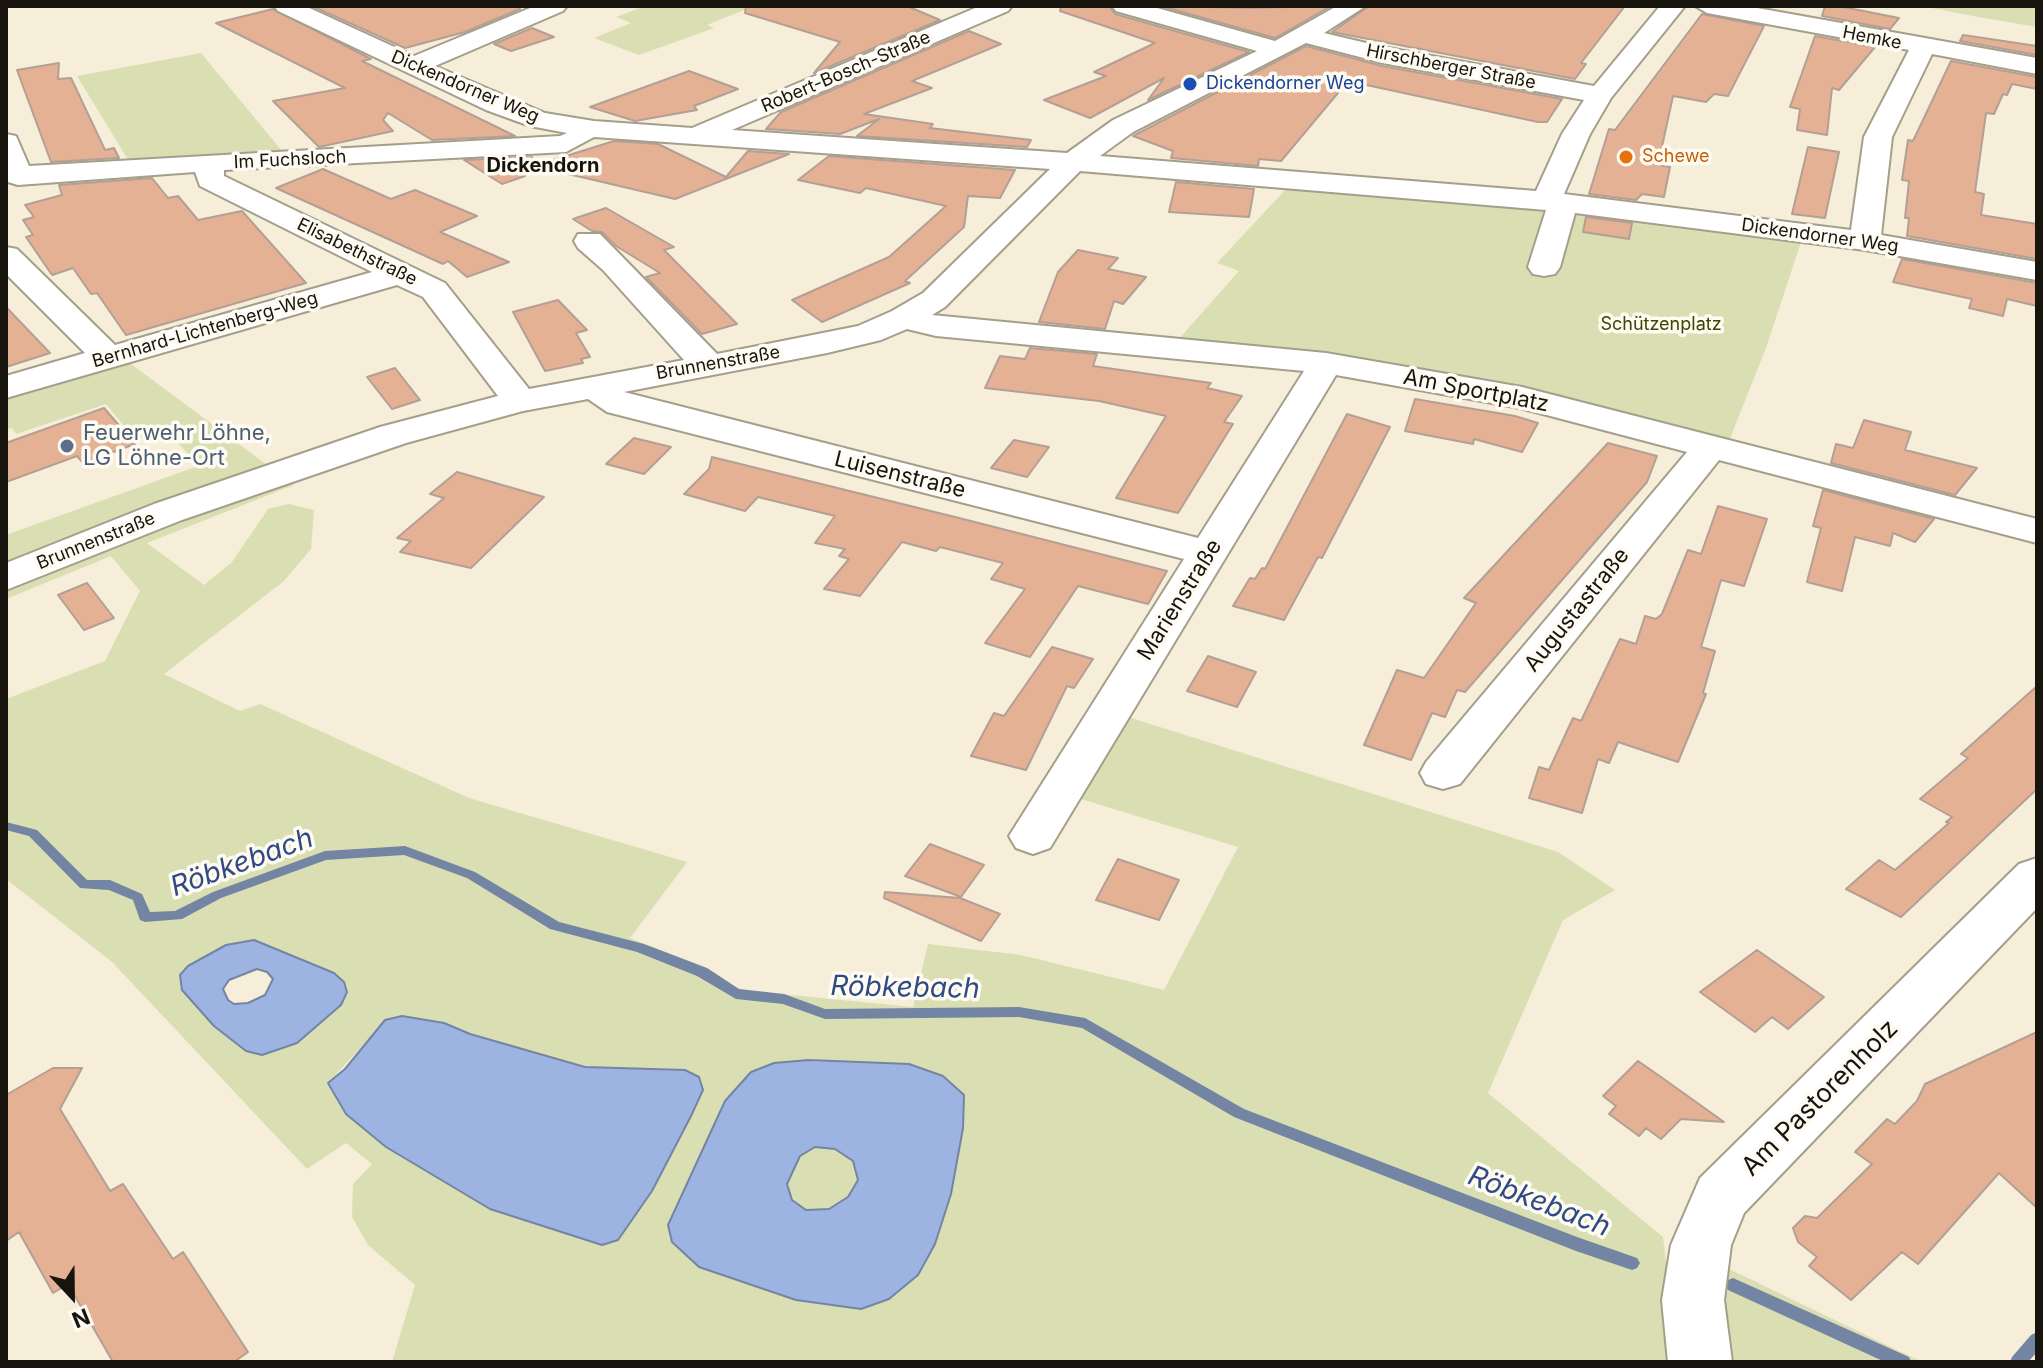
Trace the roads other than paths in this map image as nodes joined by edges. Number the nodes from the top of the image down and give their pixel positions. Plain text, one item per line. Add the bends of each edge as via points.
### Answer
1 (286, 6) edge
2 (555, 6) edge
3 (1000, 6) edge
4 (1124, 6) edge
5 (1354, 6) edge
6 (1673, 6) edge
7 (1707, 6) edge
8 (1303, 35) junction
9 (1923, 47) junction
10 (1278, 49) junction
11 (413, 66) junction
12 (2037, 66) edge
13 (1600, 95) junction
14 (594, 129) junction
15 (692, 137) junction
16 (6, 142) edge
17 (1073, 162) junction
18 (209, 165) junction
19 (12, 184) edge
20 (1555, 202) junction
21 (589, 241) dead end
22 (1865, 241) junction
23 (6, 256) edge
24 (1544, 267) dead end
25 (2037, 271) edge
26 (403, 273) junction
27 (904, 318) junction
28 (108, 357) junction
29 (1326, 363) junction
30 (710, 366) junction
31 (598, 385) junction
32 (6, 387) edge
33 (520, 401) junction
34 (1711, 446) junction
35 (2037, 531) edge
36 (1210, 553) junction
37 (6, 578) edge
38 (1443, 773) dead end
39 (1033, 836) dead end
40 (2037, 877) edge
41 (1700, 1362) edge

1 - 11 street, Dickendorner Weg
2 - 11 street
3 - 15 street, Robert-Bosch-Straße
4 - 10 street
5 - 8 street, Brunnenstraße
6 - 13 street
7 - 9 street, Hemke
8 - 10 street, Brunnenstraße
8 - 13 street, Hirschberger Straße
9 - 12 street, Hemke
9 - 22 street via 1878,137
10 - 17 street, Brunnenstraße via 1123,126
11 - 14 street, Dickendorner Weg via 540,120
13 - 20 street via 1576,134
14 - 15 street, Dickendorner Weg
14 - 18 street, Im Fuchsloch via 566,144
15 - 17 street, Dickendorner Weg
16 - 19 street, Im Fuchsloch
17 - 20 street, Dickendorner Weg
17 - 27 street, Brunnenstraße via 966,272
18 - 19 street, Im Fuchsloch via 121,167
18 - 26 street, Elisabethstraße via 210,180 229,191
20 - 22 street, Dickendorner Weg
20 - 24 street
21 - 30 street
22 - 25 street, Dickendorner Weg
23 - 28 street
26 - 28 street, Bernhard-Lichtenberg-Weg
26 - 33 street, Elisabethstraße via 434,290
27 - 29 street, Am Sportplatz via 936,326
27 - 30 street, Brunnenstraße via 869,333
28 - 32 street, Bernhard-Lichtenberg-Weg
29 - 34 street, Am Sportplatz via 1522,398
29 - 36 street, Marienstraße
30 - 31 street, Brunnenstraße
31 - 33 street, Brunnenstraße
31 - 36 street, Luisenstraße via 602,394 620,404
33 - 37 street, Brunnenstraße via 312,460
34 - 35 street, Am Sportplatz
34 - 38 street, Augustastraße
36 - 39 street, Marienstraße
40 - 41 street, Am Pastorenholz via 1721,1197 1701,1245 1693,1300

